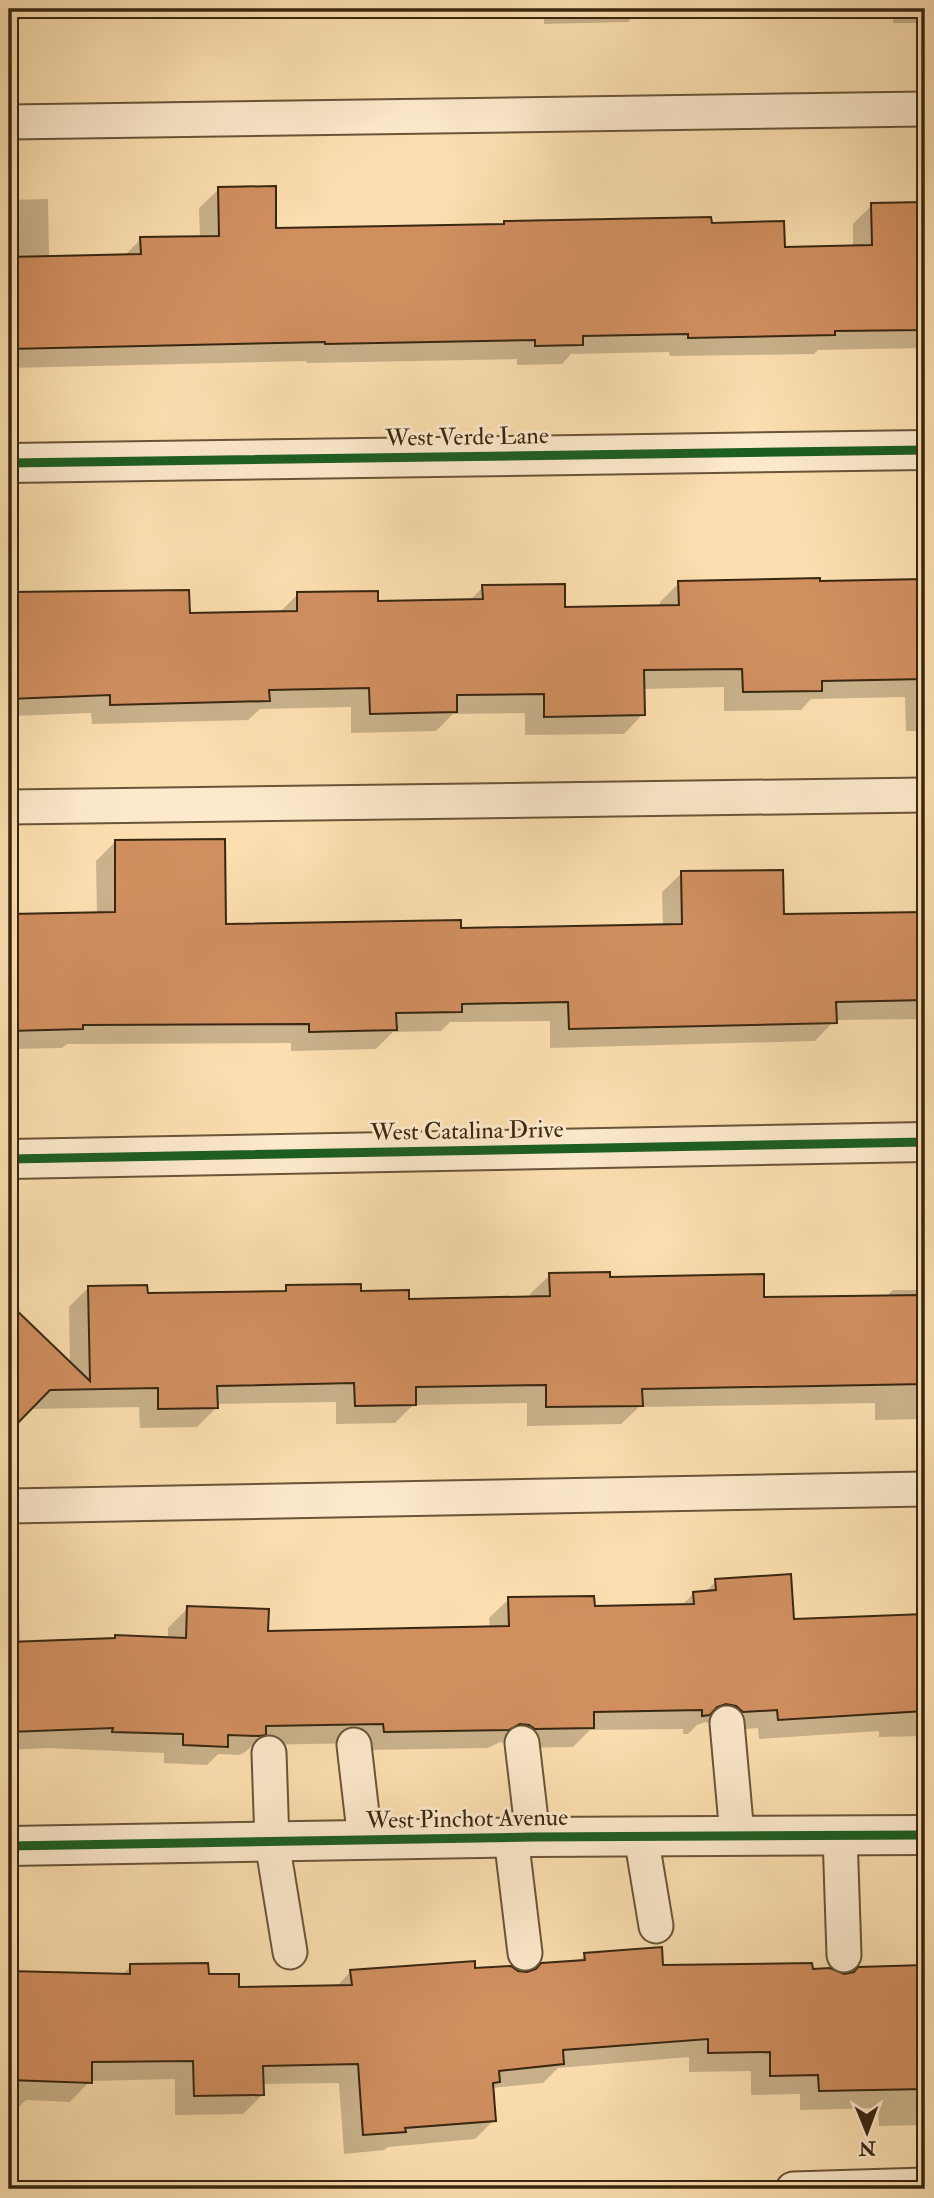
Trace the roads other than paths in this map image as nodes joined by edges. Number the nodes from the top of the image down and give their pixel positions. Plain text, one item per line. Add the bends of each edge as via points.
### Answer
1 (925, 109) edge
2 (9, 122) edge
3 (925, 450) edge
4 (9, 463) edge
5 (925, 795) edge
6 (9, 807) edge
7 (925, 1142) edge
8 (9, 1159) edge
9 (925, 1489) edge
10 (9, 1507) edge
11 (727, 1723) dead end
12 (522, 1743) dead end
13 (354, 1745) dead end
14 (269, 1753) dead end
15 (737, 1835) junction
16 (840, 1835) junction
17 (925, 1835) edge
18 (641, 1836) junction
19 (522, 1837) junction
20 (365, 1840) junction
21 (272, 1842) junction
22 (9, 1846) edge
23 (656, 1926) dead end
24 (290, 1952) dead end
25 (525, 1952) dead end
26 (844, 1955) dead end
27 (925, 2185) edge
28 (793, 2189) edge

1 - 2 lane
3 - 4 street, West Verde Lane
5 - 6 lane
7 - 8 street, West Catalina Drive
9 - 10 lane
11 - 15 lane
12 - 19 lane
13 - 20 lane
14 - 21 lane
15 - 16 street, West Pinchot Avenue
15 - 18 street, West Pinchot Avenue
16 - 17 street, West Pinchot Avenue
16 - 26 lane
18 - 19 street, West Pinchot Avenue
18 - 23 lane
19 - 20 street, West Pinchot Avenue
19 - 25 lane
20 - 21 street, West Pinchot Avenue
21 - 22 street, West Pinchot Avenue
21 - 24 lane
27 - 28 lane

